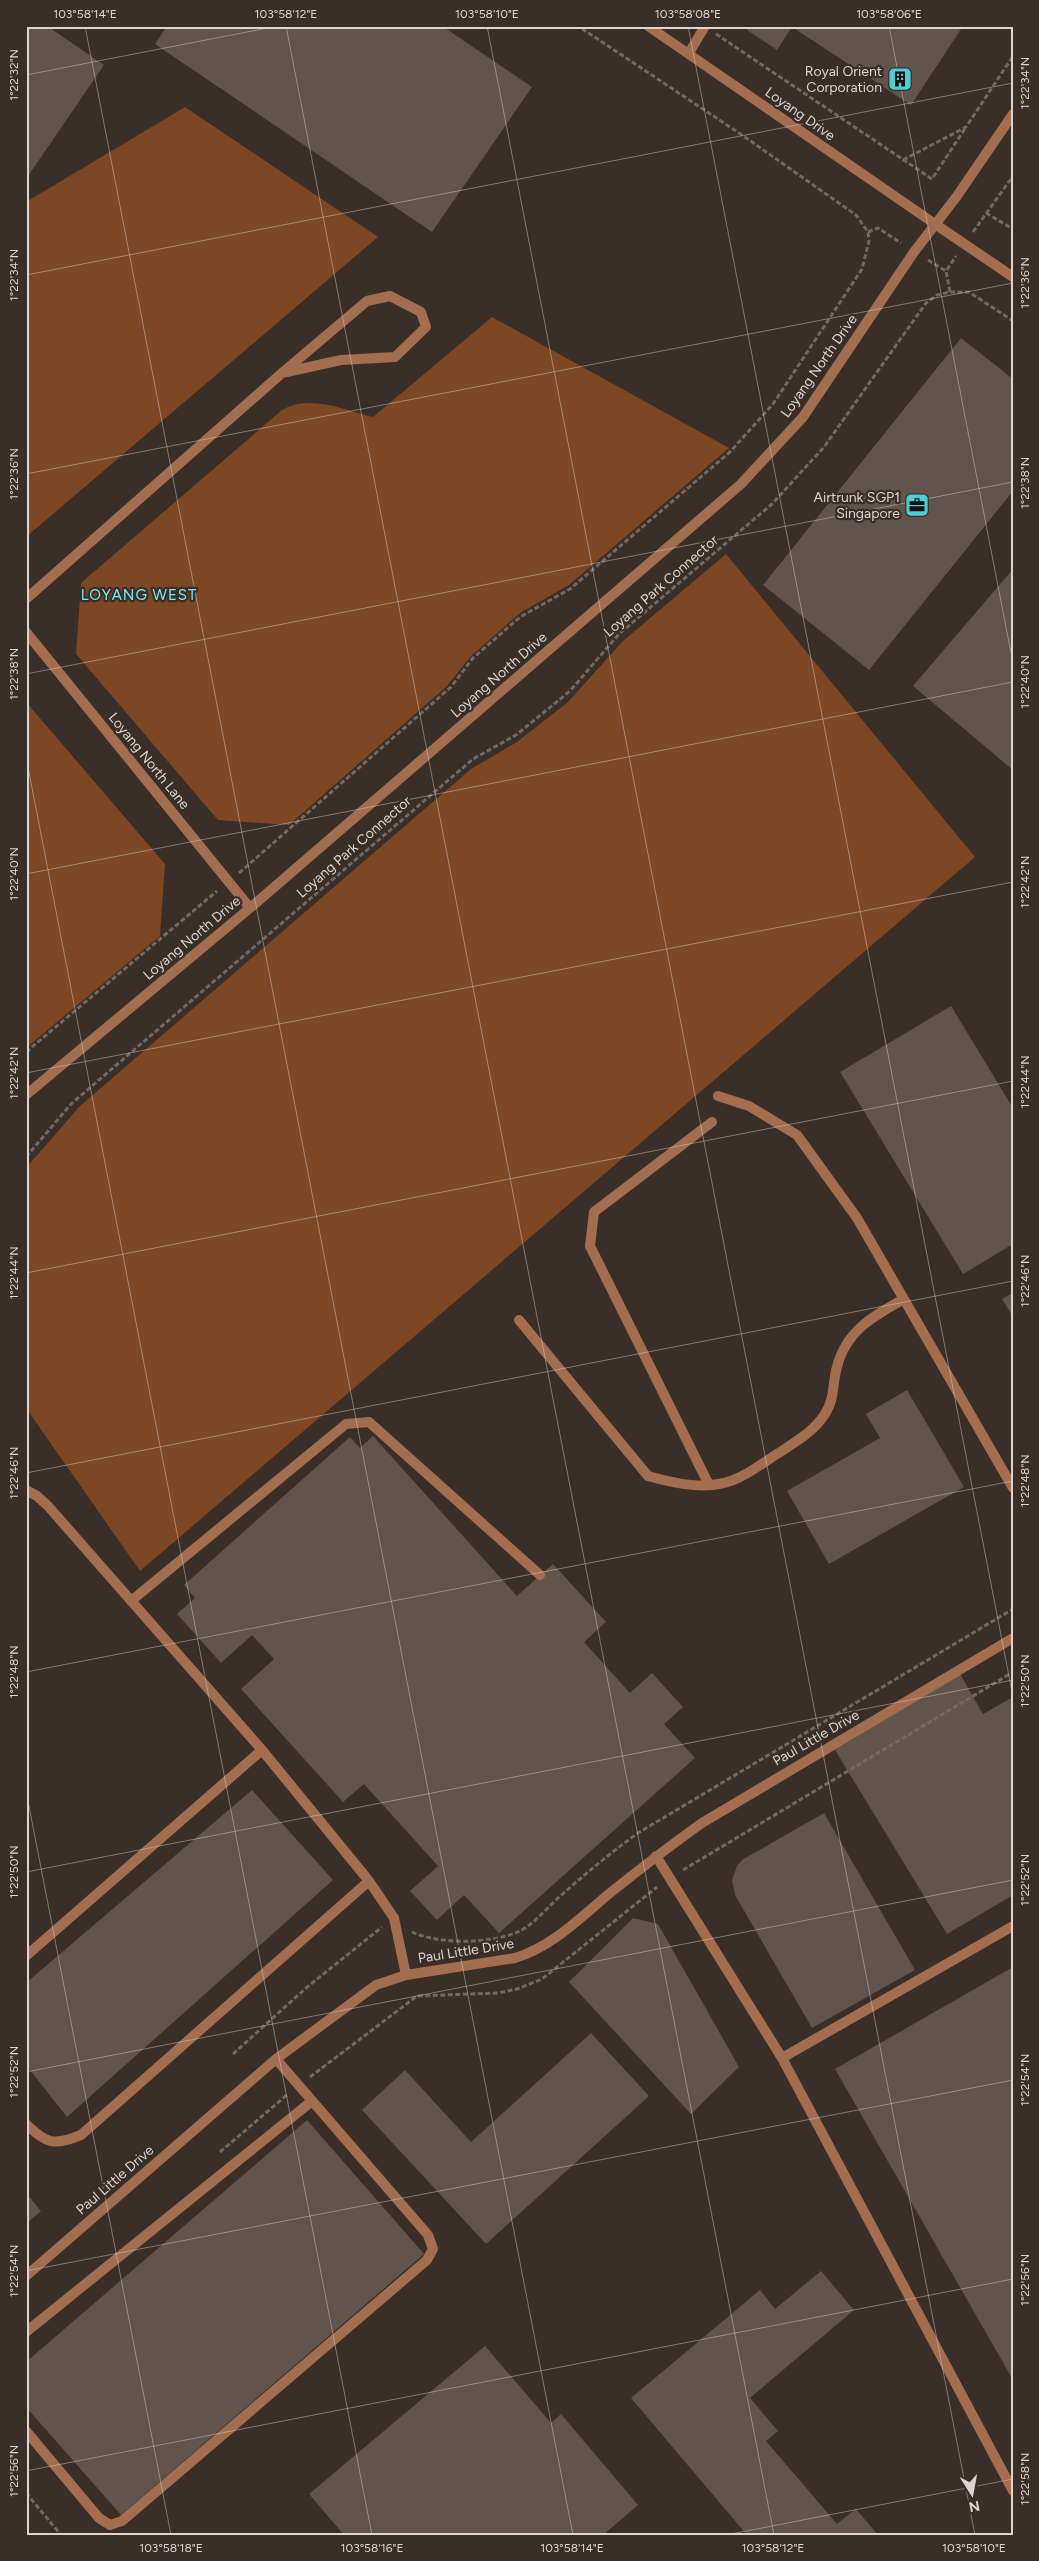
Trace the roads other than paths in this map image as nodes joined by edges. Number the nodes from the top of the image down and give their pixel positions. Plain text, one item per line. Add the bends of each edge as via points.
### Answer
1 (648, 26) edge
2 (705, 26) edge
3 (688, 53) junction
4 (1013, 114) edge
5 (935, 224) junction
6 (1013, 277) edge
7 (282, 373) junction
8 (26, 599) edge
9 (26, 632) edge
10 (250, 908) junction
11 (26, 1095) edge
12 (718, 1096) dead end
13 (712, 1122) dead end
14 (904, 1299) junction
15 (519, 1320) dead end
16 (708, 1485) junction
17 (1013, 1488) edge
18 (26, 1490) edge
19 (540, 1576) dead end
20 (131, 1601) junction
21 (1013, 1638) edge
22 (262, 1750) junction
23 (656, 1856) junction
24 (369, 1882) junction
25 (1013, 1926) edge
26 (26, 1956) edge
27 (406, 1975) junction
28 (782, 2058) junction
29 (276, 2059) junction
30 (312, 2101) junction
31 (26, 2124) edge
32 (26, 2276) edge
33 (26, 2332) edge
34 (26, 2431) edge
35 (1013, 2491) edge

1 - 3 street, Loyang Drive
2 - 3 street
3 - 5 street, Loyang Drive
4 - 5 street
5 - 6 street, Loyang Drive
5 - 10 street, Loyang North Drive via 803,417 741,484
7 - 7 street via 367,301 390,296 422,312 426,328 395,356 340,360
7 - 8 street
9 - 10 street, Loyang North Lane
10 - 11 street, Loyang North Drive
12 - 14 street via 749,1106 797,1135 857,1218
13 - 16 street via 594,1212 590,1246
14 - 16 street via 869,1318 849,1340 837,1367 834,1396 826,1414 814,1428 739,1478
14 - 17 street
15 - 16 street via 648,1476 677,1484
18 - 20 street via 48,1506
19 - 20 street via 369,1422 346,1424
20 - 22 street
21 - 23 street, Paul Little Drive via 702,1822
22 - 24 street
22 - 26 street
23 - 27 street, Paul Little Drive via 532,1953
23 - 28 street
24 - 27 street via 394,1921
24 - 31 street via 81,2135 62,2142 41,2139
25 - 28 street
27 - 29 street, Paul Little Drive via 376,1985
28 - 35 street
29 - 30 street
29 - 32 street, Paul Little Drive
30 - 33 street
30 - 34 street via 428,2236 433,2249 427,2260 122,2521 110,2525 100,2518

